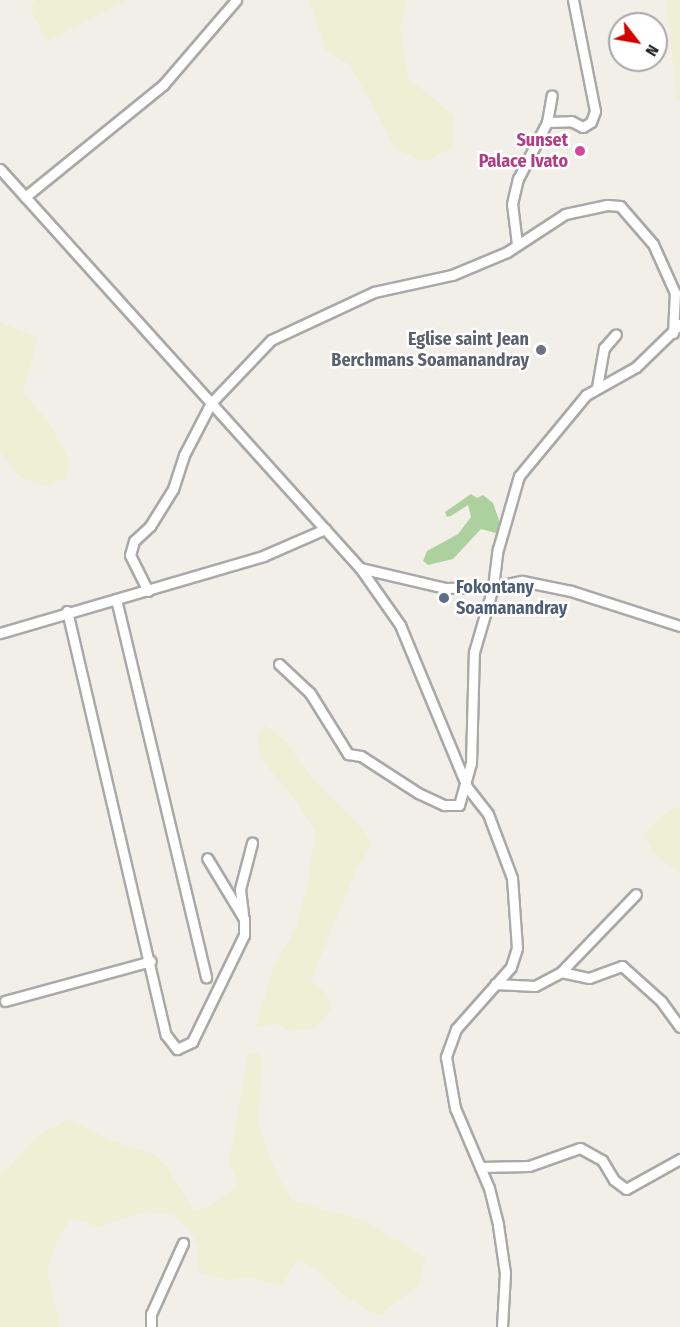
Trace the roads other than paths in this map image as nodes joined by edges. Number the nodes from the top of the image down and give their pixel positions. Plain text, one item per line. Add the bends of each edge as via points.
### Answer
1 (236, 0) edge
2 (573, 0) edge
3 (552, 95) dead end
4 (547, 122) junction
5 (0, 169) edge
6 (25, 197) junction
7 (517, 244) junction
8 (680, 324) edge
9 (673, 333) junction
10 (616, 334) dead end
11 (597, 387) junction
12 (211, 403) junction
13 (325, 529) junction
14 (360, 568) junction
15 (493, 587) junction
16 (148, 591) junction
17 (117, 599) junction
18 (67, 611) junction
19 (680, 626) edge
20 (0, 633) edge
21 (279, 664) dead end
22 (467, 787) junction
23 (252, 843) dead end
24 (207, 858) dead end
25 (636, 894) dead end
26 (244, 919) junction
27 (151, 961) junction
28 (561, 972) junction
29 (206, 977) dead end
30 (495, 984) junction
31 (5, 1001) dead end
32 (680, 1027) edge
33 (680, 1159) edge
34 (480, 1167) junction
35 (183, 1243) dead end
36 (151, 1327) edge
37 (502, 1327) edge

1 - 6 street via 163,85
2 - 4 street via 595,111 591,122 583,127 571,121
3 - 4 street
4 - 7 street via 518,179 512,204
5 - 6 street
6 - 12 street
7 - 9 street via 565,214 620,206 653,244 675,293
7 - 12 street via 452,275 374,292 271,340
8 - 9 street
9 - 11 street via 636,367
10 - 11 street via 604,348
11 - 15 street via 519,476 498,549
12 - 13 street
12 - 16 street via 184,455 173,489 150,526 134,541 130,555
13 - 14 street
13 - 16 street via 262,556
14 - 15 street via 445,588
14 - 22 street via 400,625
15 - 19 street via 522,581 571,591
15 - 22 street via 474,652
16 - 17 street
17 - 18 street
17 - 29 street
18 - 20 street
18 - 27 street
21 - 22 street via 310,693 348,754 361,756 392,779 444,804 459,805
22 - 30 street via 488,814 512,878 517,948 511,967
23 - 26 street via 240,889
24 - 26 street
25 - 28 street
26 - 27 street via 244,935 186,1048 177,1050 169,1043
27 - 31 street
28 - 30 street via 535,987
28 - 32 street via 589,978 622,966 661,1001
30 - 34 street via 456,1029 446,1057 455,1108
33 - 34 street via 626,1189 614,1180 602,1160 580,1148 529,1166
34 - 37 street via 498,1226 504,1273
35 - 36 street via 151,1314

